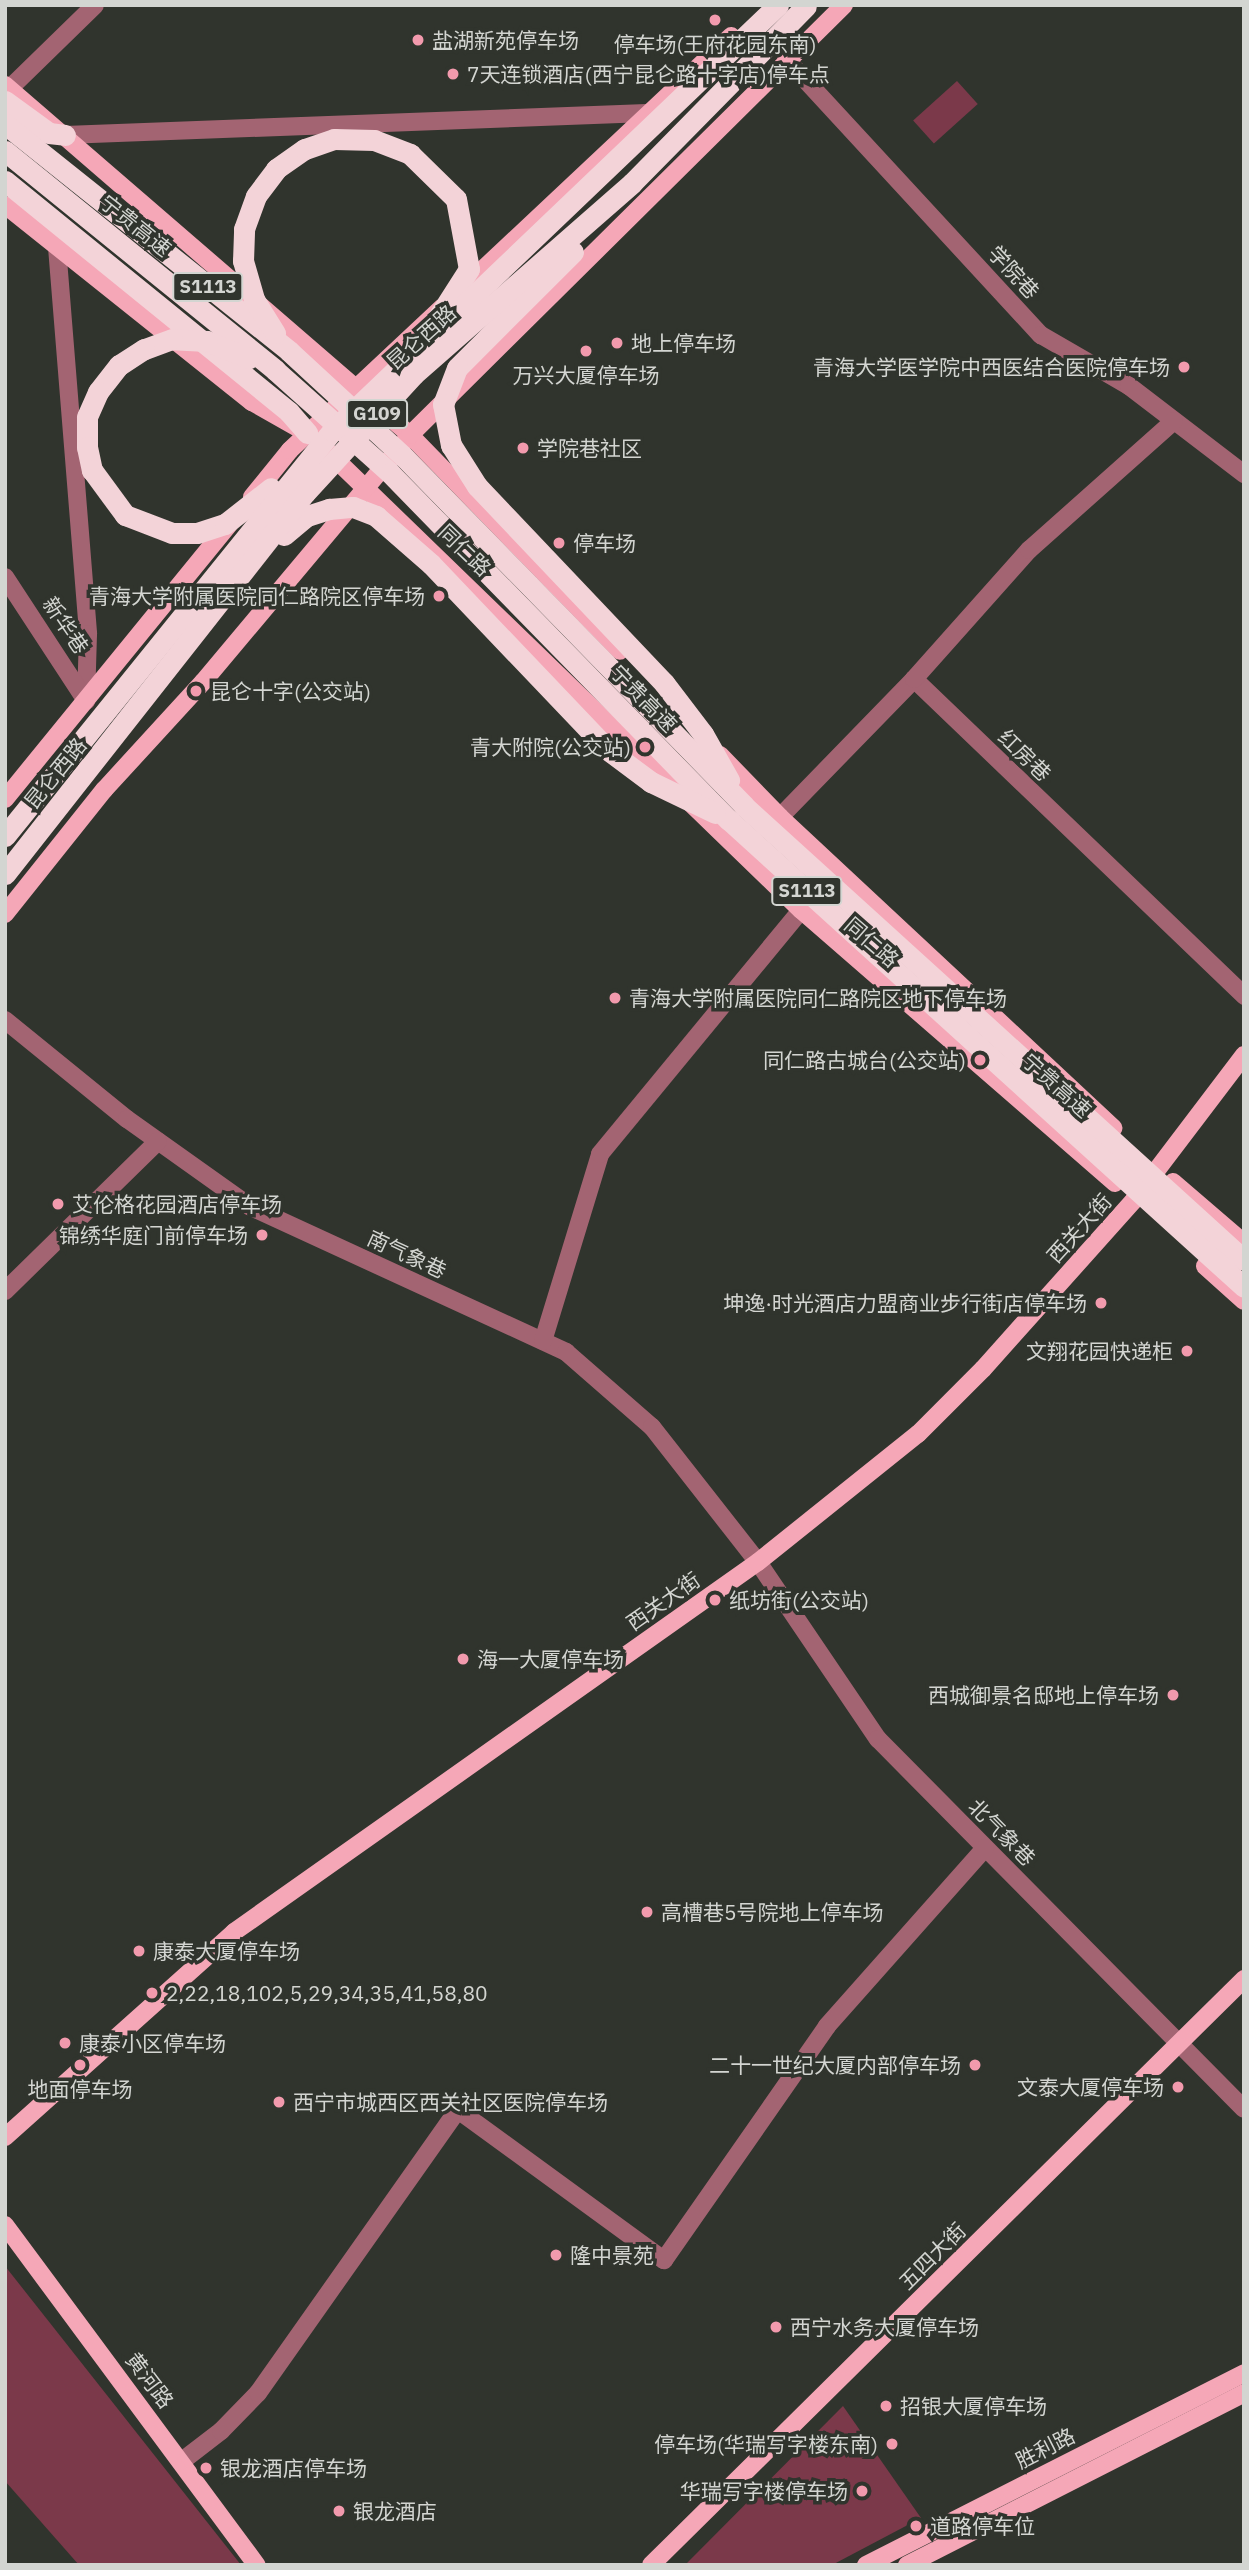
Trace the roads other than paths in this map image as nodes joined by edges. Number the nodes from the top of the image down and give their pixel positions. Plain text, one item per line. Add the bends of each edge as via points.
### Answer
1 (95, 5) edge
2 (764, 5) edge
3 (778, 5) edge
4 (806, 5) edge
5 (844, 5) edge
6 (786, 59) junction
7 (7, 92) edge
8 (647, 113) junction
9 (5, 124) edge
10 (65, 135) junction
11 (5, 151) edge
12 (5, 181) edge
13 (632, 183) junction
14 (5, 205) edge
15 (57, 247) junction
16 (289, 351) junction
17 (401, 367) junction
18 (275, 370) junction
19 (358, 388) junction
20 (1174, 421) junction
21 (307, 433) junction
22 (410, 435) junction
23 (309, 458) junction
24 (1244, 474) edge
25 (365, 484) junction
26 (5, 577) edge
27 (914, 679) junction
28 (160, 680) junction
29 (86, 701) junction
30 (5, 799) edge
31 (737, 813) junction
32 (780, 817) junction
33 (5, 836) edge
34 (5, 874) edge
35 (24, 891) junction
36 (5, 908) edge
37 (801, 910) junction
38 (5, 914) edge
39 (1244, 996) edge
40 (5, 1020) edge
41 (1244, 1055) edge
42 (158, 1142) junction
43 (1159, 1170) junction
44 (1134, 1200) junction
45 (1244, 1243) edge
46 (1244, 1259) edge
47 (1244, 1287) edge
48 (5, 1291) edge
49 (1244, 1301) edge
50 (543, 1341) junction
51 (758, 1562) junction
52 (985, 1848) junction
53 (1244, 1979) edge
54 (1178, 2046) junction
55 (1244, 2109) edge
56 (5, 2137) edge
57 (5, 2225) edge
58 (1244, 2373) edge
59 (1244, 2393) edge
60 (182, 2461) junction
61 (868, 2564) edge
62 (257, 2565) edge
63 (651, 2565) edge
64 (907, 2565) edge

1 - 7 street
2 - 8 main road
3 - 17 highway, 昆仑西路 / G109, bridge
4 - 13 highway, 昆仑西路 / G109, bridge
5 - 6 main road
6 - 20 street, 学院巷 via 1041,335 1129,386
6 - 22 main road via 704,147
7 - 10 highway via 48,133
8 - 10 street
8 - 19 main road
9 - 16 highway, 宁贵高速 / S1113, bridge
10 - 19 main road, 同仁路
11 - 18 highway, 宁贵高速 / S1113, bridge
12 - 21 highway via 289,412
13 - 28 highway, 昆仑西路 / G109, bridge via 414,374 305,493
13 - 31 highway, bridge via 581,243 457,368 443,404 451,445 477,486 664,683 703,734
14 - 15 main road, 同仁路
15 - 21 main road, 同仁路 via 252,402
15 - 29 street via 88,645
16 - 17 highway, bridge via 254,299 243,261 244,229 256,196 276,169 305,149 334,139 374,139 410,154 433,173 456,199 466,236 469,269
16 - 31 highway, 宁贵高速 / S1113, bridge via 404,457
17 - 23 highway, 昆仑西路 / G109, bridge
18 - 23 highway, bridge via 207,341 172,339 144,349 119,365 98,392 88,416 92,470 125,514 172,533 197,533 225,524
18 - 31 highway, 宁贵高速 / S1113, bridge via 390,473
19 - 21 main road
19 - 22 main road, 同仁路
20 - 24 street, 学院巷
20 - 27 street via 1029,550
21 - 25 main road, 同仁路
21 - 29 main road
22 - 25 main road
22 - 32 main road, 同仁路
23 - 33 highway, 昆仑西路 / G109, bridge
25 - 35 main road via 202,682 104,790
25 - 37 main road, 同仁路
26 - 29 street, 新华巷
27 - 32 street
27 - 39 street, 红房巷
28 - 31 highway, bridge via 188,656 289,529 307,516 353,507 397,531 608,750 651,782
28 - 34 highway, 昆仑西路 / G109, bridge
29 - 30 main road
31 - 46 highway, 宁贵高速 / S1113, bridge
31 - 47 highway, 宁贵高速 / S1113, bridge
32 - 43 main road, 同仁路
35 - 36 main road
35 - 38 main road
37 - 44 main road, 同仁路
37 - 50 street via 600,1154
40 - 42 street, 南气象巷
41 - 43 main road, 西关大街
42 - 48 street
42 - 50 street, 南气象巷 via 251,1207
43 - 44 main road, 西关大街
43 - 45 main road, 同仁路
44 - 49 main road, 同仁路
44 - 51 main road, 西关大街 via 983,1369 918,1434
50 - 51 street, 南气象巷 via 566,1352 652,1427
51 - 52 street, 北气象巷 via 878,1739
51 - 56 main road, 西关大街 via 234,1932
52 - 54 street, 北气象巷
52 - 60 street via 827,2025 664,2260 458,2110 258,2393 221,2431
53 - 54 main road, 五四大街
54 - 55 street, 北气象巷
54 - 63 main road, 五四大街
57 - 60 main road, 黄河路
58 - 61 main road, 胜利路
59 - 64 main road, 胜利路
60 - 62 main road, 黄河路

